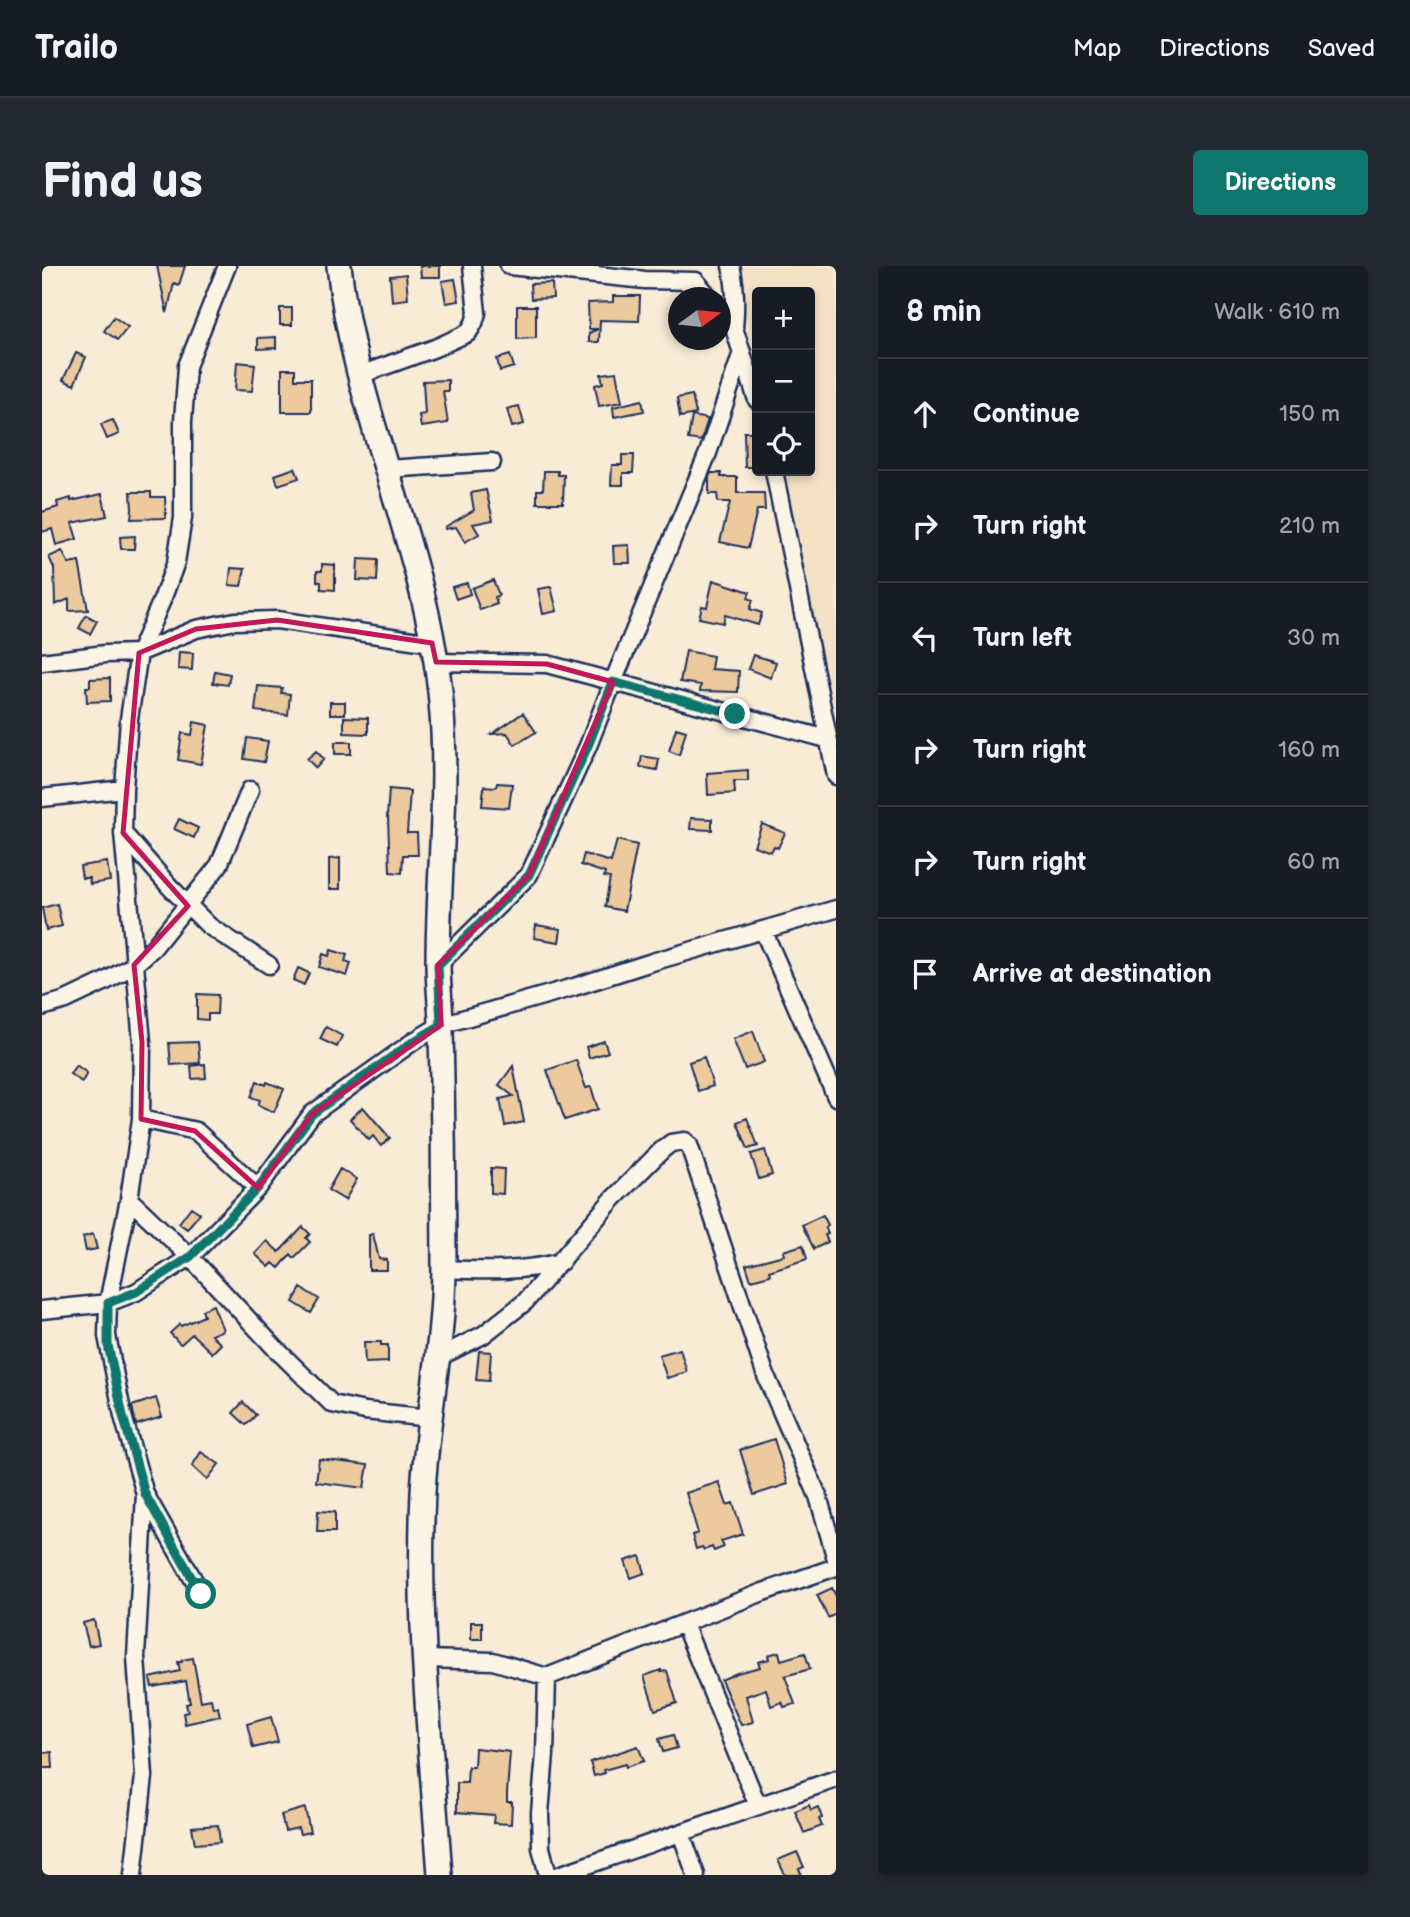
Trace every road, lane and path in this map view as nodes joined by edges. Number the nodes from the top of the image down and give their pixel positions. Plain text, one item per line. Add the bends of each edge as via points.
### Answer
1 (226, 266) edge
2 (339, 266) edge
3 (472, 266) edge
4 (509, 266) edge
5 (731, 266) edge
6 (700, 274) edge
7 (731, 324) edge
8 (734, 328) junction
9 (741, 352) junction
10 (360, 375) junction
11 (752, 385) edge
12 (492, 462) dead end
13 (388, 469) junction
14 (775, 476) edge
15 (434, 652) junction
16 (139, 653) junction
17 (42, 662) edge
18 (613, 682) junction
19 (827, 740) junction
20 (836, 776) edge
21 (124, 789) junction
22 (250, 790) dead end
23 (42, 798) edge
24 (123, 833) junction
25 (188, 906) junction
26 (836, 909) edge
27 (763, 930) junction
28 (134, 965) junction
29 (269, 965) dead end
30 (438, 965) junction
31 (42, 1007) edge
32 (441, 1025) junction
33 (836, 1097) edge
34 (141, 1119) junction
35 (258, 1188) junction
36 (129, 1199) junction
37 (190, 1257) junction
38 (561, 1262) junction
39 (444, 1269) junction
40 (108, 1303) junction
41 (42, 1310) edge
42 (437, 1358) junction
43 (430, 1418) junction
44 (145, 1494) junction
45 (836, 1559) edge
46 (836, 1567) edge
47 (201, 1594) dead end
48 (684, 1624) junction
49 (425, 1659) junction
50 (547, 1677) junction
51 (836, 1779) edge
52 (758, 1807) junction
53 (681, 1833) junction
54 (132, 1875) edge
55 (440, 1875) edge
56 (548, 1875) edge
57 (559, 1875) edge
58 (696, 1875) edge

1 - 16 street via 187,366 183,517 176,562
2 - 10 street
3 - 10 street via 477,313 468,333
4 - 6 street via 645,280
5 - 8 street
7 - 8 street
8 - 9 street
9 - 11 street
9 - 18 street via 708,453
10 - 13 street
12 - 13 street
13 - 15 street
14 - 19 street
15 - 16 street via 278,620 235,621 196,629
15 - 18 street via 547,664
15 - 30 street via 444,773
16 - 17 street
16 - 21 street
18 - 19 street
18 - 30 street via 529,875
19 - 20 street
21 - 23 street
21 - 24 street
22 - 25 street via 219,865
24 - 25 street
24 - 28 street
25 - 28 street
25 - 29 street via 209,926
26 - 27 street
27 - 32 street
27 - 33 street
28 - 31 street via 66,1000
28 - 34 street via 142,1041
30 - 32 street
32 - 35 street via 312,1114
32 - 39 street
34 - 35 street via 195,1130
34 - 36 street
35 - 37 street
36 - 37 street
36 - 40 street
37 - 40 street via 136,1292
37 - 43 street via 332,1404
38 - 39 street via 500,1271
38 - 42 street via 525,1302 483,1335
38 - 45 street via 613,1199 662,1150 671,1143 689,1144 766,1376 818,1496
39 - 42 street
40 - 41 street
40 - 44 street via 108,1345
42 - 43 street
43 - 49 street via 421,1580
44 - 47 street
44 - 54 street via 136,1657 144,1776
46 - 48 street
48 - 50 street
48 - 52 street
49 - 50 street via 493,1661
49 - 55 street
50 - 56 street via 540,1813
51 - 52 street
52 - 53 street
53 - 57 street
53 - 58 street

